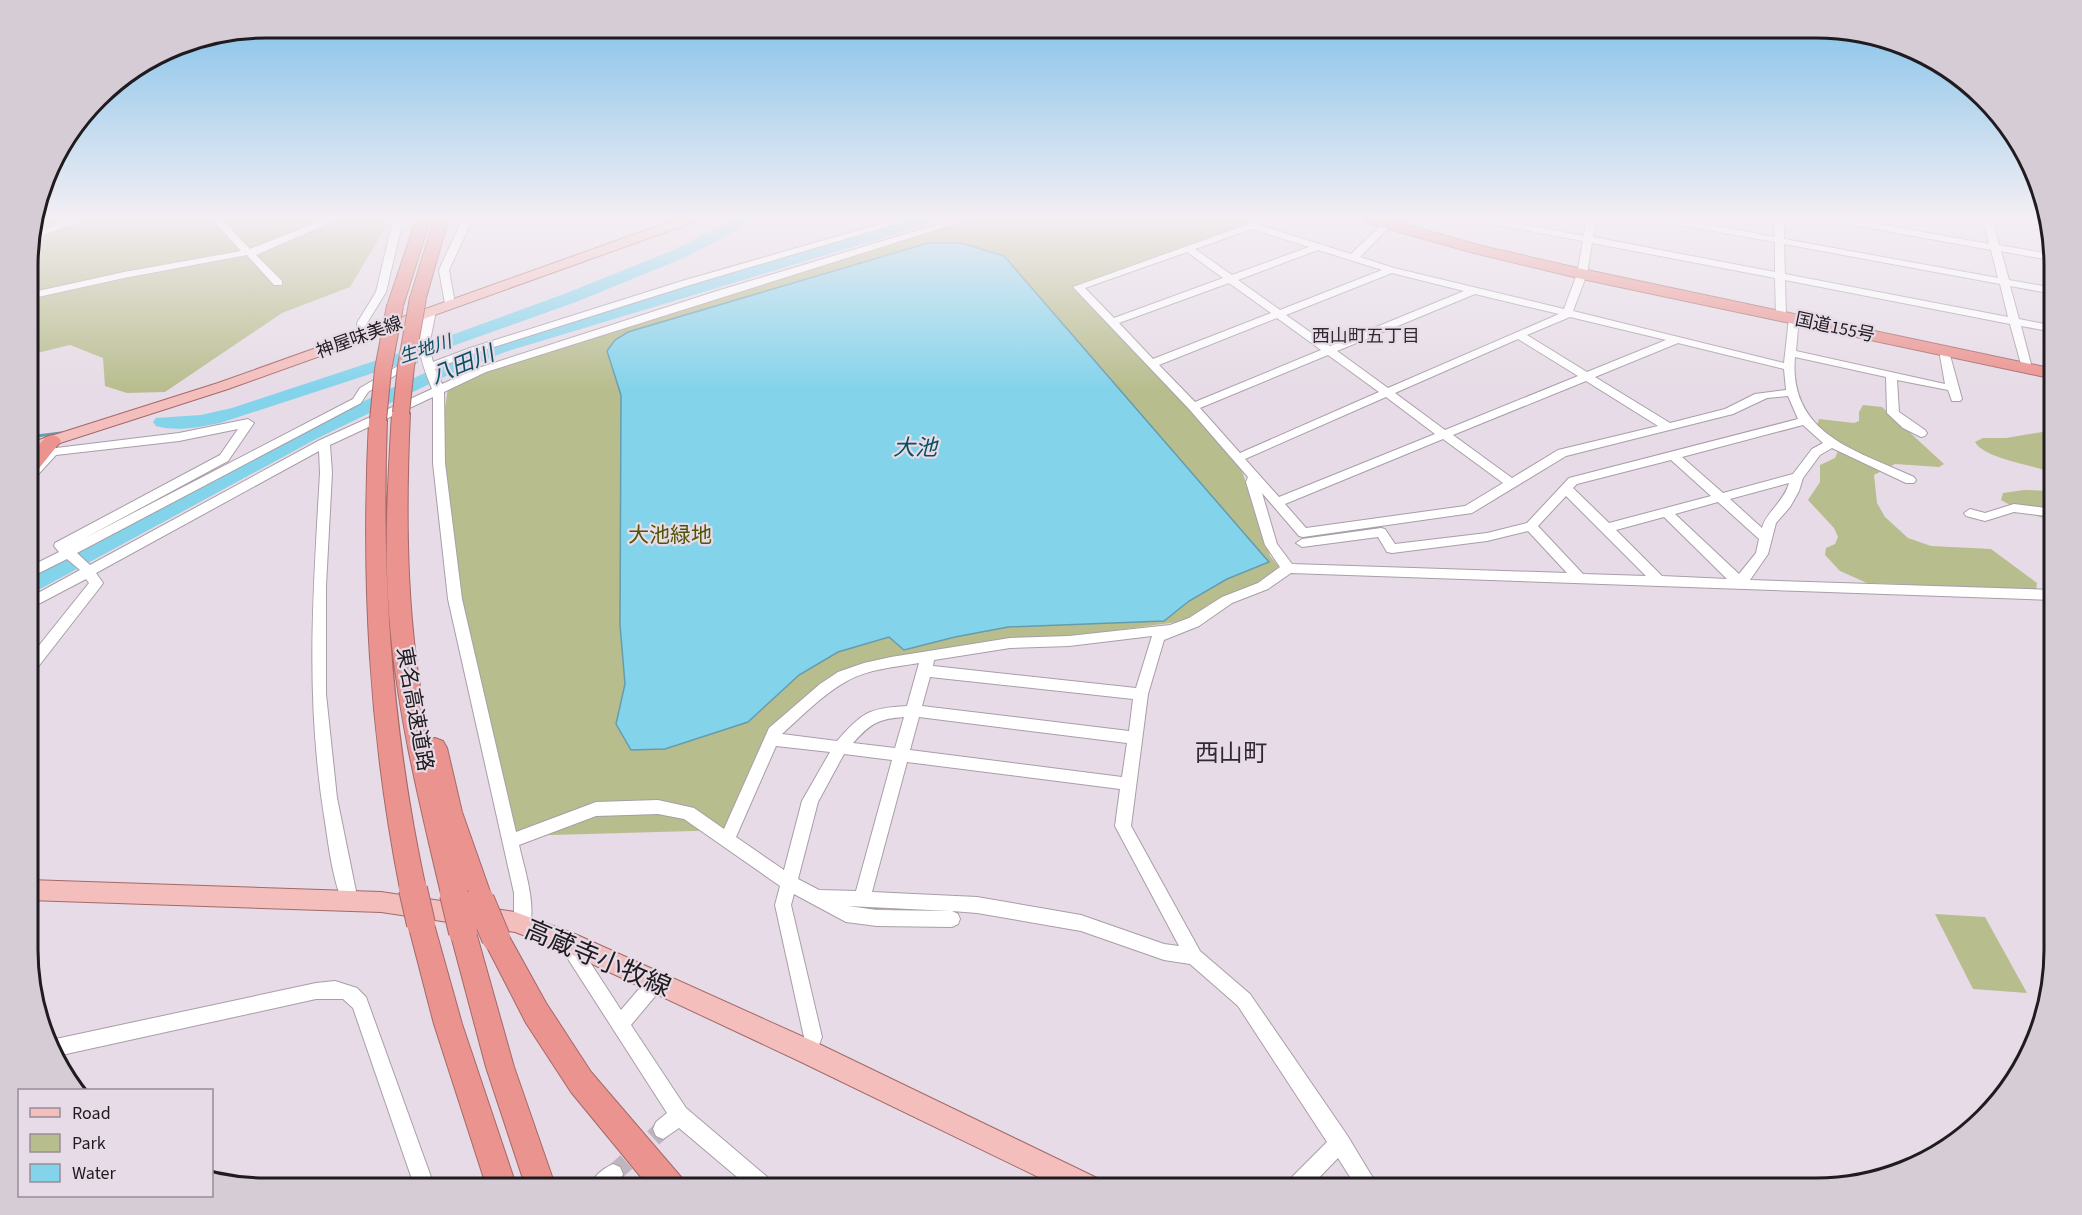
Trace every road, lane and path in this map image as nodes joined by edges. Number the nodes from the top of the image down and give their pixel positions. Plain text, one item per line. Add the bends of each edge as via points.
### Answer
1 (1780, 276) edge
2 (115, 277) edge
3 (271, 277) edge
4 (385, 277) edge
5 (405, 277) edge
6 (424, 277) edge
7 (445, 277) edge
8 (527, 277) edge
9 (708, 277) edge
10 (778, 277) edge
11 (1108, 277) edge
12 (1227, 277) edge
13 (1236, 277) edge
14 (1374, 277) edge
15 (1417, 277) edge
16 (1581, 277) edge
17 (1595, 277) edge
18 (1784, 277) edge
19 (1975, 277) edge
20 (2002, 277) edge
21 (1230, 279) junction
22 (2004, 282) junction
23 (278, 284) dead end
24 (2044, 289) edge
25 (1473, 291) junction
26 (38, 294) edge
27 (450, 304) junction
28 (431, 310) junction
29 (1279, 314) junction
30 (1567, 314) junction
31 (1788, 317) junction
32 (2014, 321) junction
33 (1113, 322) junction
34 (2044, 326) edge
35 (363, 335) junction
36 (1519, 335) junction
37 (1676, 340) junction
38 (1944, 350) junction
39 (1330, 351) junction
40 (1791, 353) junction
41 (428, 362) junction
42 (1153, 363) junction
43 (1789, 367) junction
44 (2027, 368) junction
45 (2044, 372) edge
46 (1891, 375) junction
47 (1587, 376) junction
48 (1953, 386) junction
49 (439, 392) junction
50 (1387, 393) junction
51 (1792, 393) junction
52 (1956, 399) dead end
53 (1193, 407) junction
54 (1805, 422) junction
55 (1668, 427) junction
56 (1921, 433) dead end
57 (1445, 435) junction
58 (52, 441) junction
59 (1829, 442) junction
60 (324, 443) junction
61 (38, 445) edge
62 (1673, 455) junction
63 (38, 457) edge
64 (1238, 458) junction
65 (38, 467) edge
66 (1254, 477) junction
67 (1797, 477) junction
68 (1910, 480) dead end
69 (1511, 483) junction
70 (1566, 488) junction
71 (1719, 496) junction
72 (1276, 503) junction
73 (1665, 512) junction
74 (2044, 512) edge
75 (1970, 513) dead end
76 (1531, 526) junction
77 (1607, 528) junction
78 (1765, 537) junction
79 (1302, 543) dead end
80 (68, 552) junction
81 (38, 568) edge
82 (1288, 568) junction
83 (88, 571) junction
84 (1578, 577) junction
85 (1657, 579) junction
86 (398, 580) junction
87 (1740, 584) junction
88 (2044, 595) edge
89 (38, 599) edge
90 (1173, 629) junction
91 (38, 657) edge
92 (926, 664) junction
93 (1141, 694) junction
94 (914, 711) junction
95 (1136, 738) junction
96 (771, 739) junction
97 (840, 748) junction
98 (901, 756) junction
99 (1129, 784) junction
100 (728, 840) junction
101 (510, 841) junction
102 (788, 882) junction
103 (38, 892) edge
104 (817, 897) junction
105 (862, 898) junction
106 (350, 901) junction
107 (952, 919) dead end
108 (522, 925) junction
109 (567, 941) junction
110 (1194, 957) junction
111 (656, 982) junction
112 (621, 1024) junction
113 (60, 1047) edge
114 (808, 1052) junction
115 (679, 1115) junction
116 (663, 1129) tunnel mouth
117 (1340, 1142) junction
118 (613, 1174) tunnel mouth
119 (421, 1178) edge
120 (499, 1178) edge
121 (538, 1178) edge
122 (609, 1178) edge
123 (662, 1178) edge
124 (753, 1178) edge
125 (1068, 1178) edge
126 (1305, 1178) edge
127 (1363, 1178) edge

1 - 31 street
2 - 26 street
3 - 23 street
4 - 35 street via 381,292 362,323
5 - 120 highway, 東名高速道路, bridge via 383,370 373,494 377,645 385,725 405,856 432,970 457,1058
6 - 86 highway, 東名高速道路, bridge via 401,413
7 - 27 street
8 - 27 main road, 神屋味美線
9 - 41 street
10 - 49 street via 533,352 482,370
11 - 33 street via 1078,287
12 - 21 street
13 - 21 street
14 - 29 street
15 - 25 street
16 - 30 street
17 - 31 highway, 国道155号
18 - 32 street
19 - 22 street
20 - 22 street
21 - 29 street
21 - 33 street
22 - 24 street
22 - 32 street
25 - 30 street
25 - 39 street
27 - 28 main road, 神屋味美線
28 - 35 main road, 神屋味美線
28 - 41 street via 424,346
29 - 39 street
29 - 42 street
30 - 36 street
30 - 37 street
31 - 38 highway, 国道155号
31 - 40 street
32 - 34 street
32 - 44 street
33 - 42 street
35 - 58 main road, 神屋味美線 via 224,386
36 - 47 street
36 - 50 street
37 - 43 street
37 - 47 street
38 - 44 highway, 国道155号
38 - 48 street
39 - 50 street
39 - 53 street
40 - 43 street
40 - 46 street
41 - 49 street
41 - 80 street via 364,390 357,401
42 - 53 street
43 - 51 street
44 - 45 highway, 国道155号
46 - 48 street
46 - 56 street via 1893,412
47 - 55 street
47 - 57 street
48 - 52 street
49 - 60 street
49 - 101 street via 439,463 455,599
50 - 57 street
50 - 64 street
51 - 54 street
51 - 55 street via 1770,392 1729,412
53 - 64 street
54 - 59 street
54 - 62 street
55 - 69 street via 1562,453
57 - 69 street
57 - 72 street
58 - 61 main road, 神屋味美線
58 - 63 highway
59 - 67 street
59 - 68 street
60 - 83 street
60 - 106 street via 328,466 318,628 320,742
62 - 70 street via 1573,481
62 - 71 street
64 - 66 street
65 - 80 street via 52,452 248,423 224,458 60,546
66 - 72 street
66 - 82 street via 1252,482 1271,545
67 - 71 street
67 - 78 street via 1793,491 1770,522
69 - 72 street via 1468,510 1303,533
70 - 76 street
70 - 77 street
71 - 73 street
71 - 78 street
73 - 77 street
73 - 87 street
74 - 75 street via 2014,508 1985,517
76 - 79 street via 1487,537 1392,549 1381,532
76 - 84 street
77 - 85 street
78 - 87 street via 1762,554
80 - 81 street
80 - 83 street
82 - 84 street
82 - 90 street via 1263,586
83 - 89 street
83 - 91 street via 96,583
84 - 85 street
85 - 87 street
86 - 121 highway, 東名高速道路, bridge via 413,716 454,894 500,1067
86 - 123 highway, bridge via 450,812 496,938 536,1013 581,1082
87 - 88 street
90 - 92 street via 1069,641 1010,643
90 - 93 street via 1158,637
92 - 93 street
92 - 94 street
92 - 96 street via 864,668 843,676 783,724
93 - 95 street
94 - 95 street
94 - 97 street via 885,713 864,721
94 - 98 street
95 - 99 street
96 - 97 street
96 - 100 street
97 - 98 street
97 - 102 street via 810,801
98 - 99 street
98 - 105 street
99 - 110 street via 1123,826
100 - 101 street via 688,813 658,807 596,809
100 - 102 street
101 - 108 street via 522,893
102 - 104 street
102 - 114 street via 783,906 813,1037
103 - 106 main road, 高蔵寺小牧線
104 - 105 street via 845,901
104 - 107 street via 846,914
105 - 110 street via 977,905 1081,923 1164,952
106 - 108 main road, 高蔵寺小牧線 via 381,902
108 - 109 main road, 高蔵寺小牧線
109 - 111 main road, 高蔵寺小牧線
109 - 112 street
110 - 117 street via 1244,1000
111 - 112 street
111 - 114 main road, 高蔵寺小牧線
112 - 115 street
113 - 119 street via 316,991 339,988 353,992
114 - 125 main road, 高蔵寺小牧線
115 - 116 street
115 - 124 street
117 - 126 street
117 - 127 street
118 - 122 street

